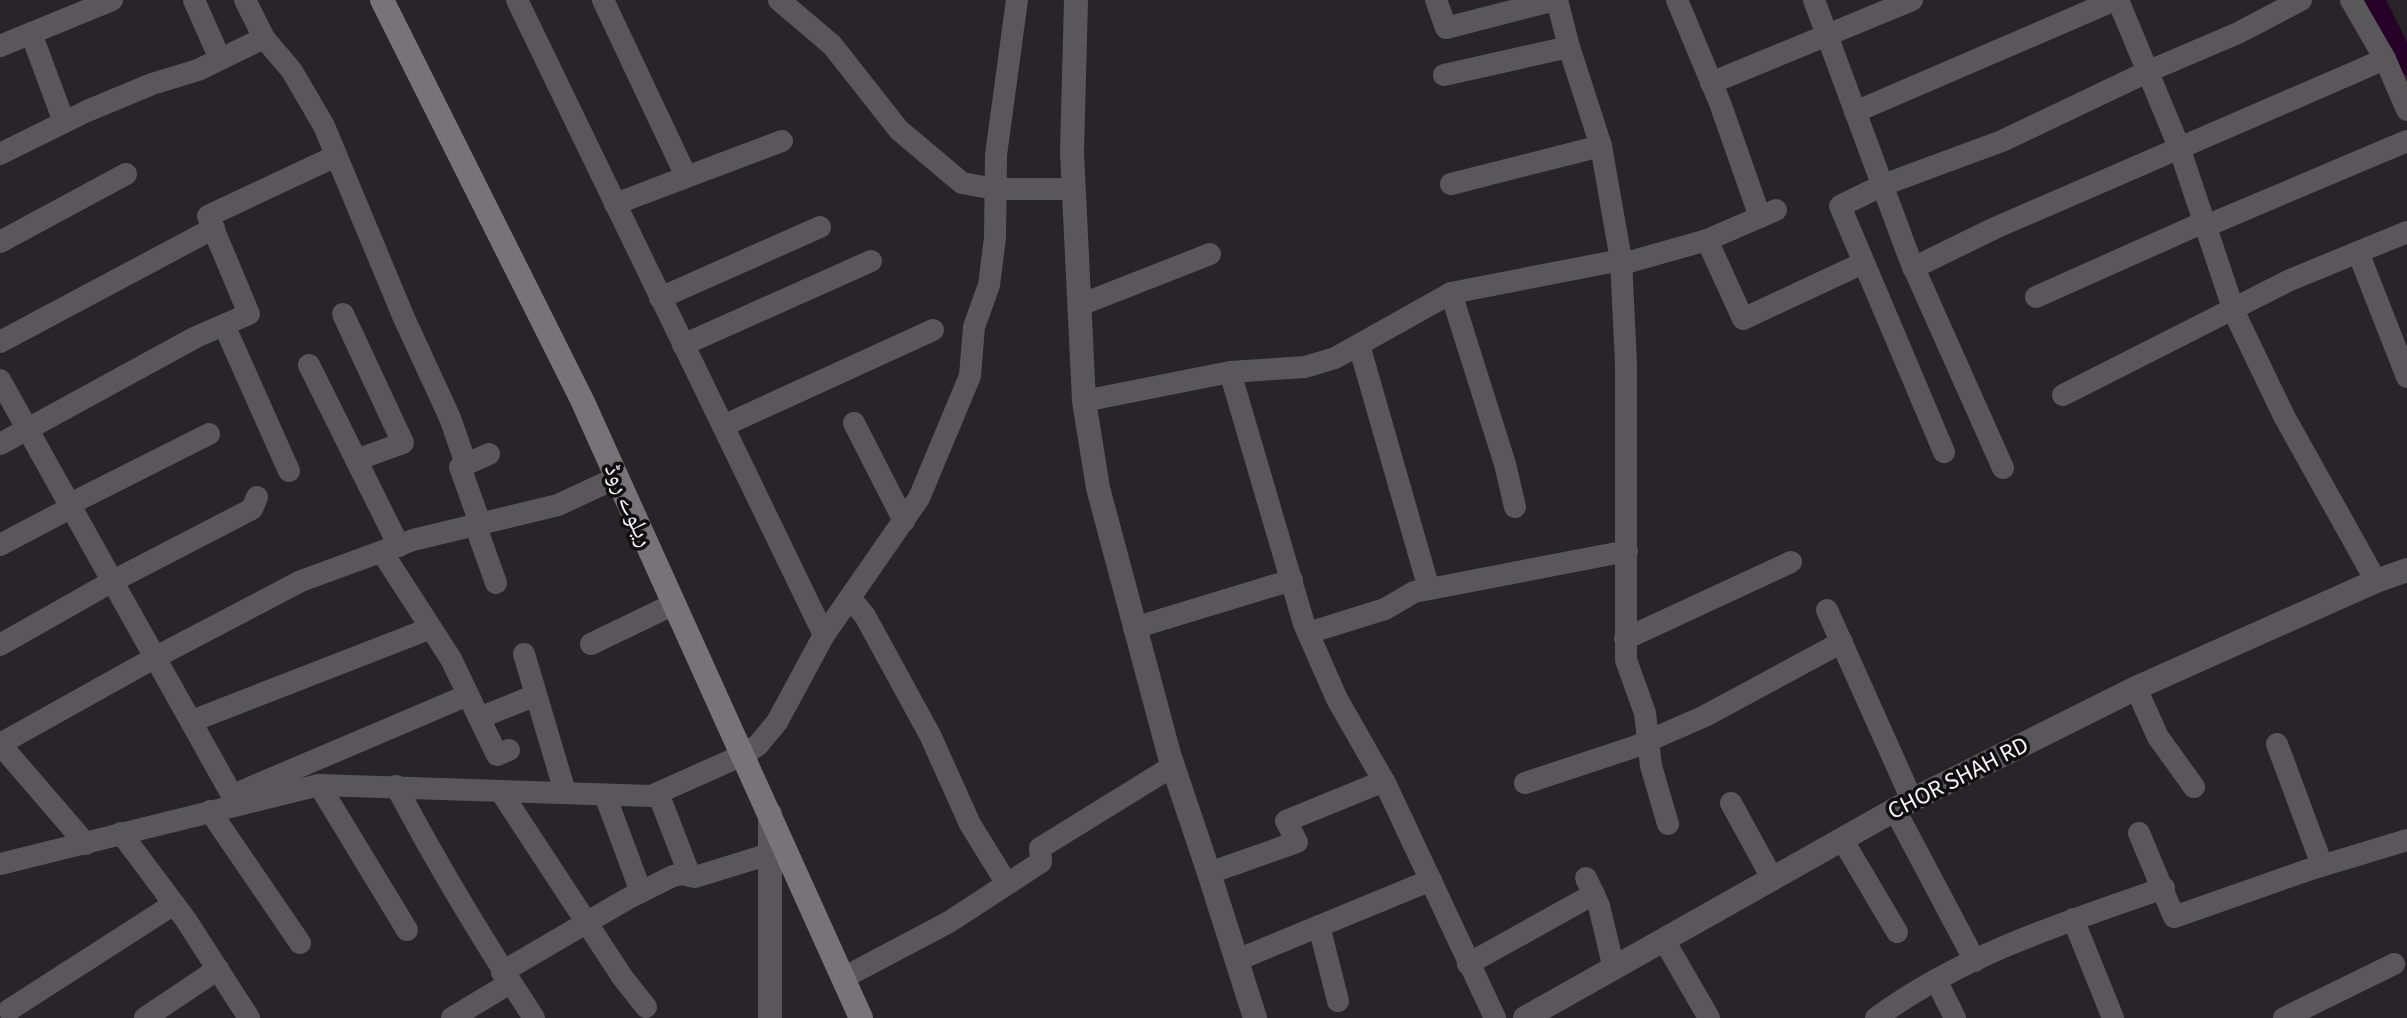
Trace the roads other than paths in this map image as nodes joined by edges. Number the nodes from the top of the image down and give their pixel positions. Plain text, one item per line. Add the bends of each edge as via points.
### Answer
1 (112, 0) edge
2 (194, 0) edge
3 (245, 0) edge
4 (382, 0) edge
5 (517, 0) edge
6 (603, 0) edge
7 (780, 0) edge
8 (1017, 0) edge
9 (1076, 0) edge
10 (1436, 0) edge
11 (1556, 0) edge
12 (1677, 0) edge
13 (1814, 0) edge
14 (1912, 0) edge
15 (2116, 0) edge
16 (2301, 0) edge
17 (2351, 0) edge
18 (31, 33) junction
19 (1827, 35) junction
20 (264, 38) junction
21 (0, 46) edge
22 (1569, 47) junction
23 (220, 59) junction
24 (2385, 59) junction
25 (2149, 71) junction
26 (1444, 75) dead end
27 (1711, 83) junction
28 (2407, 110) edge
29 (1855, 112) junction
30 (64, 122) junction
31 (782, 141) dead end
32 (2407, 141) edge
33 (1601, 146) junction
34 (2179, 147) junction
35 (0, 154) edge
36 (336, 156) junction
37 (126, 174) dead end
38 (686, 176) junction
39 (1451, 184) dead end
40 (1883, 185) junction
41 (995, 189) junction
42 (1074, 189) junction
43 (615, 204) junction
44 (2205, 224) junction
45 (820, 227) dead end
46 (214, 228) junction
47 (2407, 232) edge
48 (0, 240) edge
49 (1707, 240) junction
50 (2358, 252) junction
51 (1210, 254) dead end
52 (871, 261) dead end
53 (1621, 262) junction
54 (1863, 263) junction
55 (1913, 268) junction
56 (1451, 293) junction
57 (2036, 297) dead end
58 (660, 298) junction
59 (1080, 305) junction
60 (2233, 308) junction
61 (343, 314) dead end
62 (224, 325) junction
63 (933, 330) dead end
64 (0, 342) edge
65 (683, 345) junction
66 (1359, 345) junction
67 (309, 365) dead end
68 (1230, 372) junction
69 (2407, 377) edge
70 (0, 380) edge
71 (2063, 395) dead end
72 (1084, 401) junction
73 (854, 423) dead end
74 (723, 426) junction
75 (28, 429) junction
76 (209, 434) dead end
77 (0, 444) edge
78 (1944, 452) dead end
79 (489, 454) dead end
80 (356, 460) junction
81 (466, 464) junction
82 (2003, 468) dead end
83 (289, 471) dead end
84 (616, 478) junction
85 (257, 497) dead end
86 (71, 505) junction
87 (1515, 507) dead end
88 (904, 521) junction
89 (477, 523) junction
90 (0, 545) edge
91 (390, 549) junction
92 (1627, 551) junction
93 (1791, 562) dead end
94 (2407, 570) edge
95 (1292, 580) junction
96 (113, 581) junction
97 (2376, 581) junction
98 (496, 583) dead end
99 (1429, 589) junction
100 (851, 599) junction
101 (674, 604) junction
102 (1827, 610) dead end
103 (431, 628) junction
104 (1134, 628) junction
105 (1308, 633) junction
106 (824, 635) junction
107 (1625, 639) junction
108 (1842, 642) junction
109 (591, 644) dead end
110 (0, 645) edge
111 (524, 654) dead end
112 (156, 657) junction
113 (2136, 688) junction
114 (468, 695) junction
115 (536, 695) junction
116 (479, 718) junction
117 (192, 721) junction
118 (1650, 740) junction
119 (0, 744) edge
120 (2277, 744) dead end
121 (509, 750) dead end
122 (743, 755) junction
123 (1173, 766) junction
124 (1384, 781) junction
125 (1525, 783) dead end
126 (319, 785) junction
127 (396, 786) junction
128 (2194, 787) dead end
129 (501, 792) junction
130 (565, 792) junction
131 (658, 793) junction
132 (605, 795) junction
133 (235, 799) junction
134 (1731, 803) dead end
135 (1904, 805) junction
136 (210, 811) junction
137 (770, 814) junction
138 (1668, 824) dead end
139 (121, 833) junction
140 (2139, 833) dead end
141 (1842, 839) junction
142 (2407, 840) edge
143 (86, 844) junction
144 (770, 854) junction
145 (0, 864) edge
146 (2322, 865) junction
147 (1209, 873) junction
148 (690, 876) junction
149 (1772, 878) junction
150 (1431, 880) junction
151 (1007, 884) junction
152 (2164, 888) junction
153 (641, 892) junction
154 (174, 904) junction
155 (2073, 919) junction
156 (588, 922) junction
157 (1319, 926) junction
158 (407, 930) dead end
159 (1897, 932) dead end
160 (1664, 940) junction
161 (300, 943) dead end
162 (1237, 960) junction
163 (1975, 961) junction
164 (1468, 964) junction
165 (2394, 964) dead end
166 (218, 969) junction
167 (1614, 969) junction
168 (506, 978) junction
169 (843, 978) junction
170 (1936, 980) junction
171 (1338, 1001) dead end
172 (646, 1007) dead end
173 (7, 1009) edge
174 (1538, 1015) edge
175 (145, 1018) edge
176 (249, 1018) edge
177 (452, 1018) edge
178 (534, 1018) edge
179 (770, 1018) edge
180 (861, 1018) edge
181 (1255, 1018) edge
182 (1495, 1018) edge
183 (1709, 1018) edge
184 (1876, 1018) edge
185 (1955, 1018) edge
186 (2113, 1018) edge
187 (2284, 1018) edge

1 - 18 street
2 - 23 street
3 - 20 street
4 - 84 main road, ریلوے روڈ
5 - 43 street
6 - 38 street
7 - 41 street via 832,45 899,130 962,183
8 - 41 street
9 - 42 street
10 - 11 street via 1446,28
11 - 22 street
12 - 27 street
13 - 19 street
14 - 19 street
15 - 25 street
15 - 29 street
16 - 25 street
17 - 24 street
18 - 21 street
18 - 30 street
19 - 27 street
19 - 29 street
20 - 23 street
20 - 36 street via 292,71
22 - 26 street
22 - 33 street
23 - 30 street
24 - 28 street
24 - 34 street
25 - 34 street
25 - 40 street via 2002,141
27 - 49 street via 1768,213
29 - 40 street
30 - 35 street
31 - 38 street
32 - 44 street
33 - 39 street
33 - 53 street
34 - 44 street
34 - 55 street
36 - 46 street via 208,216
36 - 81 street
37 - 48 street
38 - 43 street
40 - 54 street via 1840,206
40 - 55 street
41 - 42 street
41 - 88 street via 989,285 974,327 970,376 919,498
42 - 59 street
43 - 58 street
44 - 57 street
44 - 60 street
45 - 58 street
46 - 62 street via 249,314
46 - 64 street
47 - 50 street
49 - 53 street
49 - 54 street via 1743,319
50 - 60 street
50 - 69 street
51 - 59 street
52 - 65 street
53 - 56 street
53 - 92 street
54 - 78 street
55 - 82 street
56 - 66 street
56 - 87 street
58 - 65 street
59 - 72 street
60 - 71 street
60 - 97 street via 2284,416
61 - 80 street via 403,443
62 - 75 street
62 - 83 street
63 - 74 street
65 - 74 street
66 - 68 street via 1305,367
66 - 99 street
67 - 80 street
68 - 72 street
68 - 95 street
70 - 75 street
72 - 104 street via 1098,488
73 - 88 street
74 - 106 street
75 - 77 street
75 - 86 street
76 - 86 street
79 - 81 street
80 - 91 street
81 - 89 street via 460,467
84 - 89 street via 558,505
84 - 101 main road, ریلوے روڈ
85 - 96 street via 252,509
86 - 90 street
86 - 96 street
88 - 100 street
89 - 91 street
89 - 98 street
91 - 103 street
91 - 112 street via 301,581
92 - 99 street
92 - 107 street
93 - 107 street
94 - 97 street, CHOR SHAH RD
95 - 104 street
95 - 105 street
96 - 110 street
96 - 112 street
97 - 113 street, CHOR SHAH RD
99 - 105 street
100 - 106 street
100 - 151 street via 865,616 930,735 970,824
101 - 109 street
101 - 122 main road, ریلوے روڈ
102 - 108 street
103 - 114 street
103 - 117 street
104 - 123 street
105 - 124 street via 1337,699
106 - 122 street via 777,722
107 - 118 street via 1626,660
108 - 118 street
108 - 135 street
111 - 115 street
112 - 117 street
112 - 119 street
113 - 128 street via 2158,737
113 - 135 street, CHOR SHAH RD
114 - 116 street
114 - 133 street
115 - 116 street
115 - 130 street
116 - 121 street via 497,755
117 - 133 street
118 - 125 street
118 - 138 street via 1651,766
119 - 143 street
120 - 146 street
122 - 131 street
122 - 137 main road, ریلوے روڈ
123 - 147 street
123 - 151 street via 1040,848 1041,862
124 - 147 street via 1286,821 1297,842
124 - 150 street
126 - 127 street
126 - 133 street
126 - 158 street
127 - 129 street
127 - 168 street
129 - 130 street
129 - 156 street
130 - 132 street
131 - 132 street
131 - 148 street
132 - 153 street
133 - 136 street
134 - 149 street
135 - 141 street, CHOR SHAH RD
135 - 163 street
136 - 139 street
136 - 161 street
137 - 144 street
137 - 169 main road, ریلوے روڈ
139 - 143 street
139 - 154 street
140 - 152 street
141 - 149 street, CHOR SHAH RD
141 - 159 street
142 - 146 street
143 - 145 street
144 - 148 street
144 - 179 street
146 - 152 street via 2174,917
147 - 162 street
148 - 153 street via 673,876
149 - 160 street, CHOR SHAH RD
150 - 157 street
150 - 164 street
151 - 169 street via 949,922
152 - 155 street
153 - 156 street
154 - 166 street
154 - 173 street
155 - 163 street
155 - 186 street
156 - 168 street
156 - 172 street
157 - 162 street
157 - 171 street
160 - 167 street, CHOR SHAH RD
160 - 183 street
162 - 181 street
163 - 170 street
164 - 167 street via 1590,886
164 - 182 street
165 - 187 street
166 - 175 street
166 - 176 street
167 - 174 street, CHOR SHAH RD
168 - 177 street
168 - 178 street
169 - 180 main road, ریلوے روڈ
170 - 184 street
170 - 185 street

